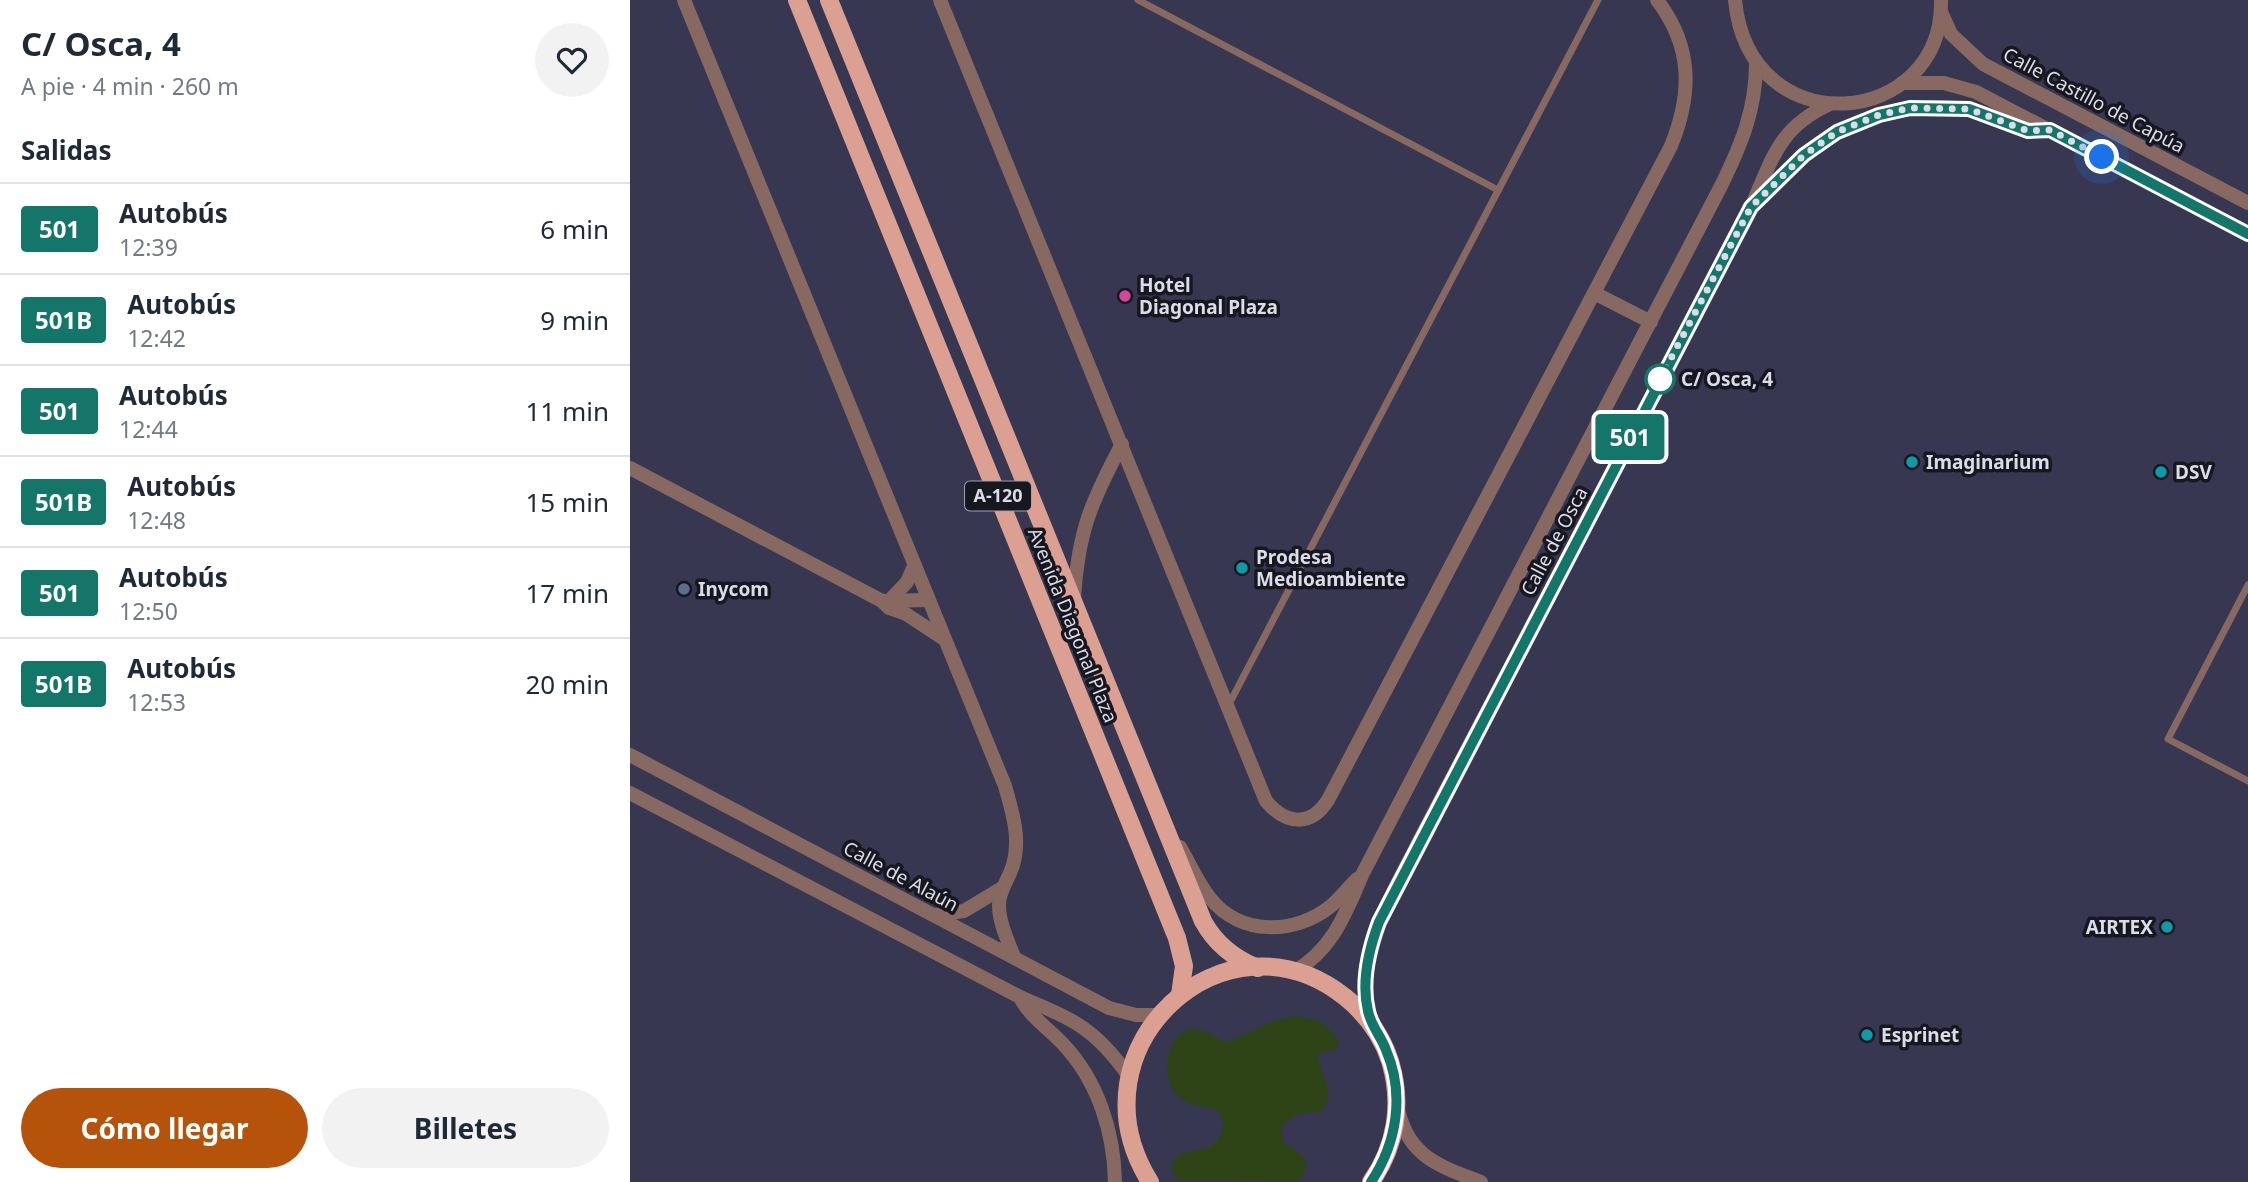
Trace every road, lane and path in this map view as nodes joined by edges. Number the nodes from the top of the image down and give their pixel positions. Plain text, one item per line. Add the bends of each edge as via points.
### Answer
1 (684, 0) edge
2 (797, 0) edge
3 (829, 0) edge
4 (940, 0) edge
5 (1138, 0) edge
6 (1598, 0) edge
7 (1657, 0) edge
8 (1735, 0) edge
9 (1941, 6) edge
10 (1756, 63) junction
11 (1902, 83) junction
12 (1830, 104) junction
13 (2050, 130) junction
14 (1498, 190) junction
15 (2248, 203) edge
16 (1751, 207) junction
17 (2248, 234) edge
18 (1594, 293) junction
19 (1651, 322) junction
20 (1122, 444) junction
21 (630, 468) edge
22 (914, 566) junction
23 (2248, 585) edge
24 (886, 600) junction
25 (928, 600) junction
26 (1073, 600) junction
27 (906, 614) junction
28 (944, 639) junction
29 (1228, 707) junction
30 (630, 755) edge
31 (2248, 781) edge
32 (630, 793) edge
33 (1159, 810) junction
34 (1363, 873) junction
35 (1002, 888) junction
36 (933, 915) junction
37 (1014, 957) junction
38 (1258, 968) junction
39 (1294, 972) junction
40 (1180, 995) junction
41 (1020, 997) junction
42 (1158, 1015) junction
43 (1371, 1023) junction
44 (1128, 1075) junction
45 (1397, 1108) junction
46 (1144, 1178) edge
47 (1115, 1182) edge
48 (1371, 1182) edge
49 (1481, 1182) edge

1 - 22 street
2 - 40 main road, Avenida Diagonal Plaza / A-120 via 1177,938 1184,966
3 - 26 main road, Avenida Diagonal Plaza / A-120
4 - 20 street
5 - 14 lane
6 - 14 lane
7 - 18 street via 1683,50 1687,80 1684,115
8 - 10 street via 1741,33
9 - 11 street via 1928,51
9 - 15 street, Calle Castillo de Capúa via 1951,34 1983,64
10 - 12 street via 1781,87
10 - 19 street, Calle de Osca via 1748,128
11 - 12 street via 1856,103
11 - 13 street via 1960,86
12 - 16 street, Calle de Osca via 1789,130
13 - 16 street via 2028,131 1969,109 1910,108 1879,115 1837,132 1812,149
13 - 17 street
14 - 29 lane
16 - 43 street, Calle de Osca via 1379,922 1367,969
18 - 19 street
18 - 29 street via 1328,800 1315,816 1295,821 1276,813 1266,801
19 - 34 street, Calle de Osca
20 - 26 street, Avenida Diagonal Plaza via 1089,508 1076,557
20 - 29 street
21 - 24 street
22 - 24 street via 907,582
22 - 25 street
23 - 31 lane via 2168,739
24 - 25 street
24 - 27 street via 890,608
25 - 27 street
25 - 28 street
26 - 33 main road, Avenida Diagonal Plaza / A-120
27 - 28 street
28 - 35 street via 1012,809 1016,845
30 - 36 street, Calle de Alaún
32 - 41 street
33 - 34 street via 1210,898 1241,922 1282,928 1303,922 1332,905
33 - 38 main road, Avenida Diagonal Plaza / A-120 via 1209,932 1242,962
34 - 39 street, Calle de Osca via 1329,943
35 - 36 street via 964,911
35 - 37 street via 999,905
36 - 37 street, Calle de Alaún
37 - 42 street, Calle de Alaún via 1109,1008
38 - 39 main road, A-120
38 - 40 main road, A-120 via 1230,972
39 - 43 main road, A-120 via 1337,990
40 - 42 main road, A-120
41 - 44 street via 1088,1029
41 - 47 street via 1026,1010 1067,1048 1094,1090 1107,1121
42 - 44 main road, A-120 via 1140,1042
43 - 45 main road, A-120 via 1395,1078
44 - 46 main road, A-120 via 1126,1121
45 - 48 main road, A-120 via 1393,1138
45 - 49 street via 1404,1134 1421,1153 1441,1167

